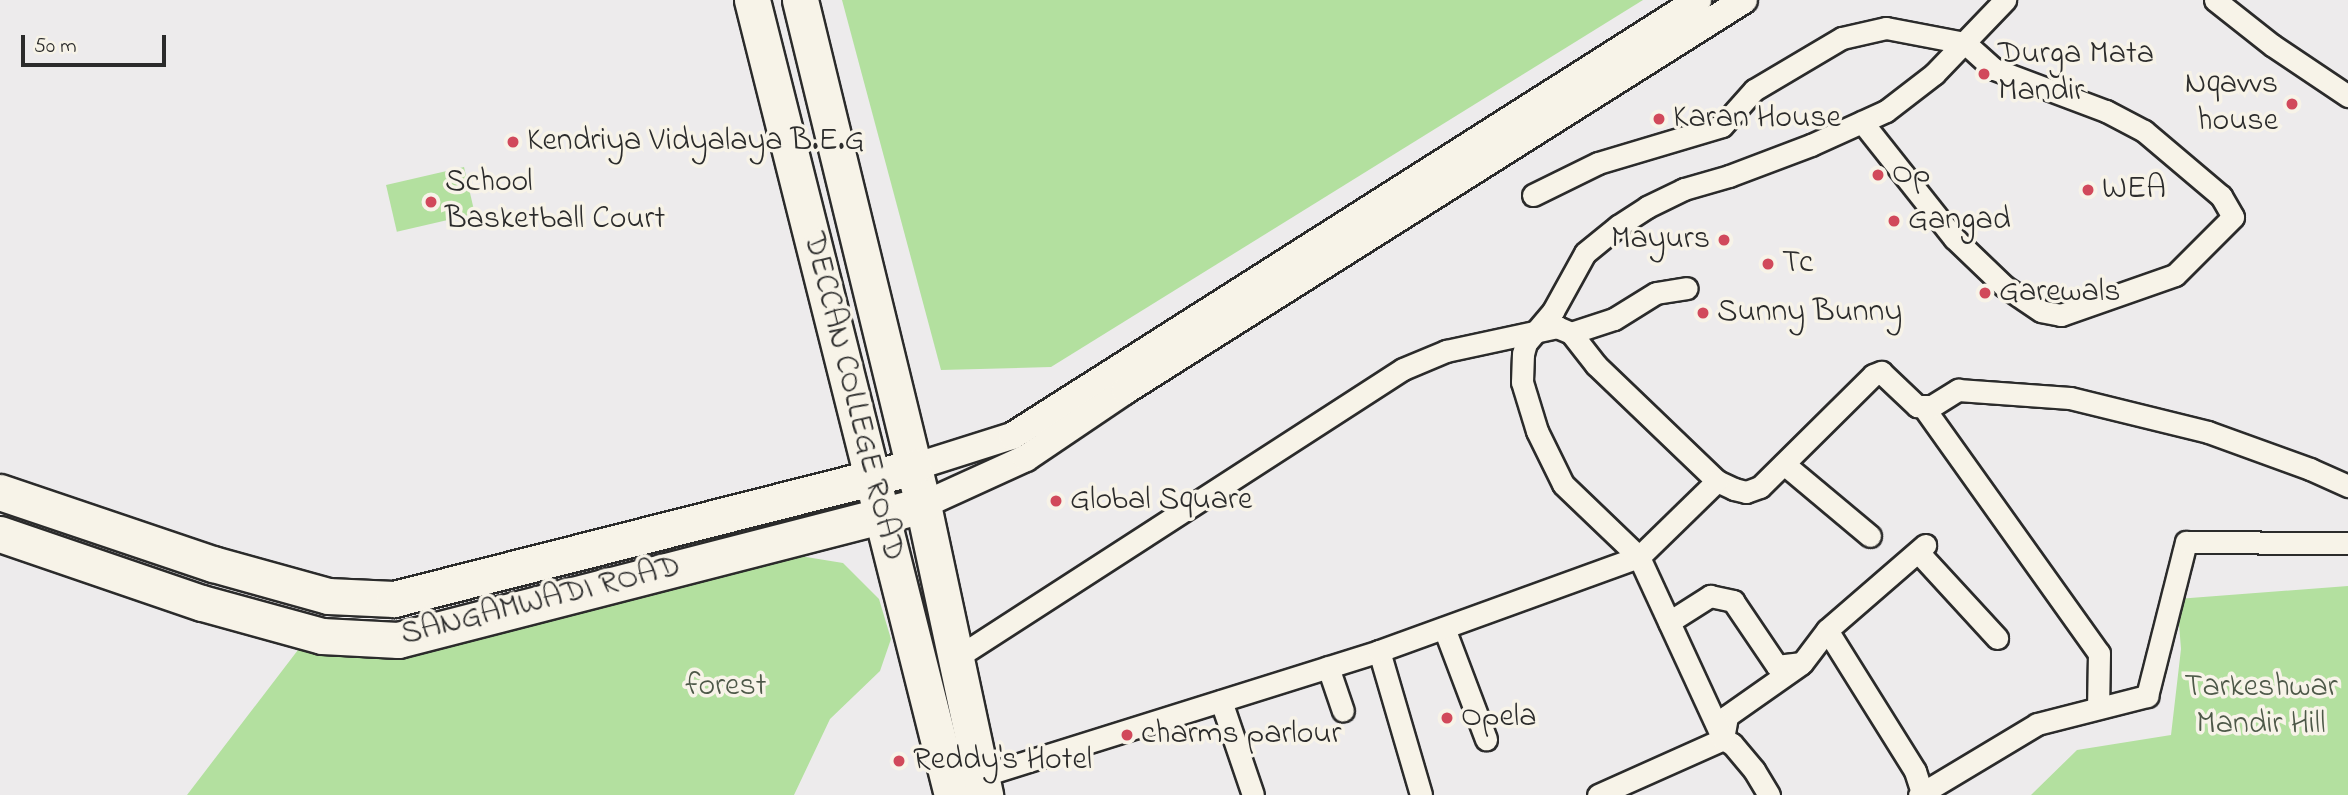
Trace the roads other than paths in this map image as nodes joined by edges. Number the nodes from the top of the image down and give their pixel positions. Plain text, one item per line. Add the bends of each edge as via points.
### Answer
1 (752, 0) edge
2 (800, 0) edge
3 (1698, 0) edge
4 (1744, 0) edge
5 (2005, 0) edge
6 (2215, 0) edge
7 (1965, 43) junction
8 (2348, 96) edge
9 (1862, 122) junction
10 (1533, 195) dead end
11 (1687, 288) dead end
12 (1536, 330) junction
13 (1571, 333) junction
14 (1924, 408) junction
15 (1784, 464) junction
16 (914, 467) junction
17 (873, 477) junction
18 (1717, 481) junction
19 (2348, 486) edge
20 (0, 492) edge
21 (923, 505) junction
22 (882, 516) junction
23 (0, 534) edge
24 (1870, 536) dead end
25 (2348, 543) edge
26 (1639, 558) junction
27 (1669, 622) junction
28 (1444, 628) junction
29 (1827, 629) junction
30 (1997, 638) dead end
31 (1379, 651) junction
32 (956, 658) junction
33 (1802, 663) junction
34 (1328, 667) junction
35 (1220, 701) junction
36 (2098, 708) junction
37 (1343, 711) dead end
38 (1486, 739) dead end
39 (1723, 739) junction
40 (983, 785) edge
41 (1921, 793) edge
42 (952, 795) edge
43 (1253, 795) edge
44 (1422, 795) edge
45 (1598, 795) edge
46 (1769, 795) edge

1 - 17 main road, DECCAN COLLEGE ROAD
2 - 16 main road, DECCAN COLLEGE ROAD
3 - 16 street via 1012,436
4 - 21 street via 1026,458
5 - 7 street
6 - 8 street
7 - 9 street via 1886,111
7 - 9 street via 1994,69 2106,111 2144,131 2221,196 2233,217 2175,275 2061,315 2041,311 2004,286 1954,238
7 - 10 street via 1886,28 1842,38 1754,90 1721,126 1598,163
9 - 12 street via 1647,207 1586,253
11 - 13 street via 1656,293 1614,319
12 - 13 street via 1558,327
12 - 26 street via 1526,343 1521,368 1536,431 1563,484
12 - 32 street via 1446,351 1403,369
13 - 18 street via 1596,365
14 - 15 street via 1917,407 1881,372 1873,375
14 - 19 street via 1958,390 2070,398 2208,432
14 - 36 street via 2099,653
15 - 18 street via 1760,487 1746,492
15 - 24 street
16 - 17 main road, SANGAMWADI ROAD
16 - 21 main road, DECCAN COLLEGE ROAD
17 - 20 main road, SANGAMWADI ROAD via 394,599 328,596 213,564
17 - 22 main road, DECCAN COLLEGE ROAD
18 - 26 street
21 - 22 main road, SANGAMWADI ROAD
21 - 32 main road, DECCAN COLLEGE ROAD
22 - 23 main road, SANGAMWADI ROAD via 398,640 322,636 202,603
22 - 42 main road, DECCAN COLLEGE ROAD
25 - 36 street via 2186,542 2147,696
26 - 27 street
26 - 28 street
27 - 33 street via 1710,596 1733,601 1777,666
27 - 39 street
28 - 31 street
28 - 38 street
29 - 30 street via 1922,548
29 - 33 street
29 - 41 street via 1915,771
31 - 34 street
31 - 44 street
32 - 40 main road, DECCAN COLLEGE ROAD
33 - 39 street via 1727,716
34 - 35 street
34 - 37 street
35 - 40 street
35 - 43 street
36 - 41 street via 2038,724
39 - 45 street
39 - 46 street via 1755,770

